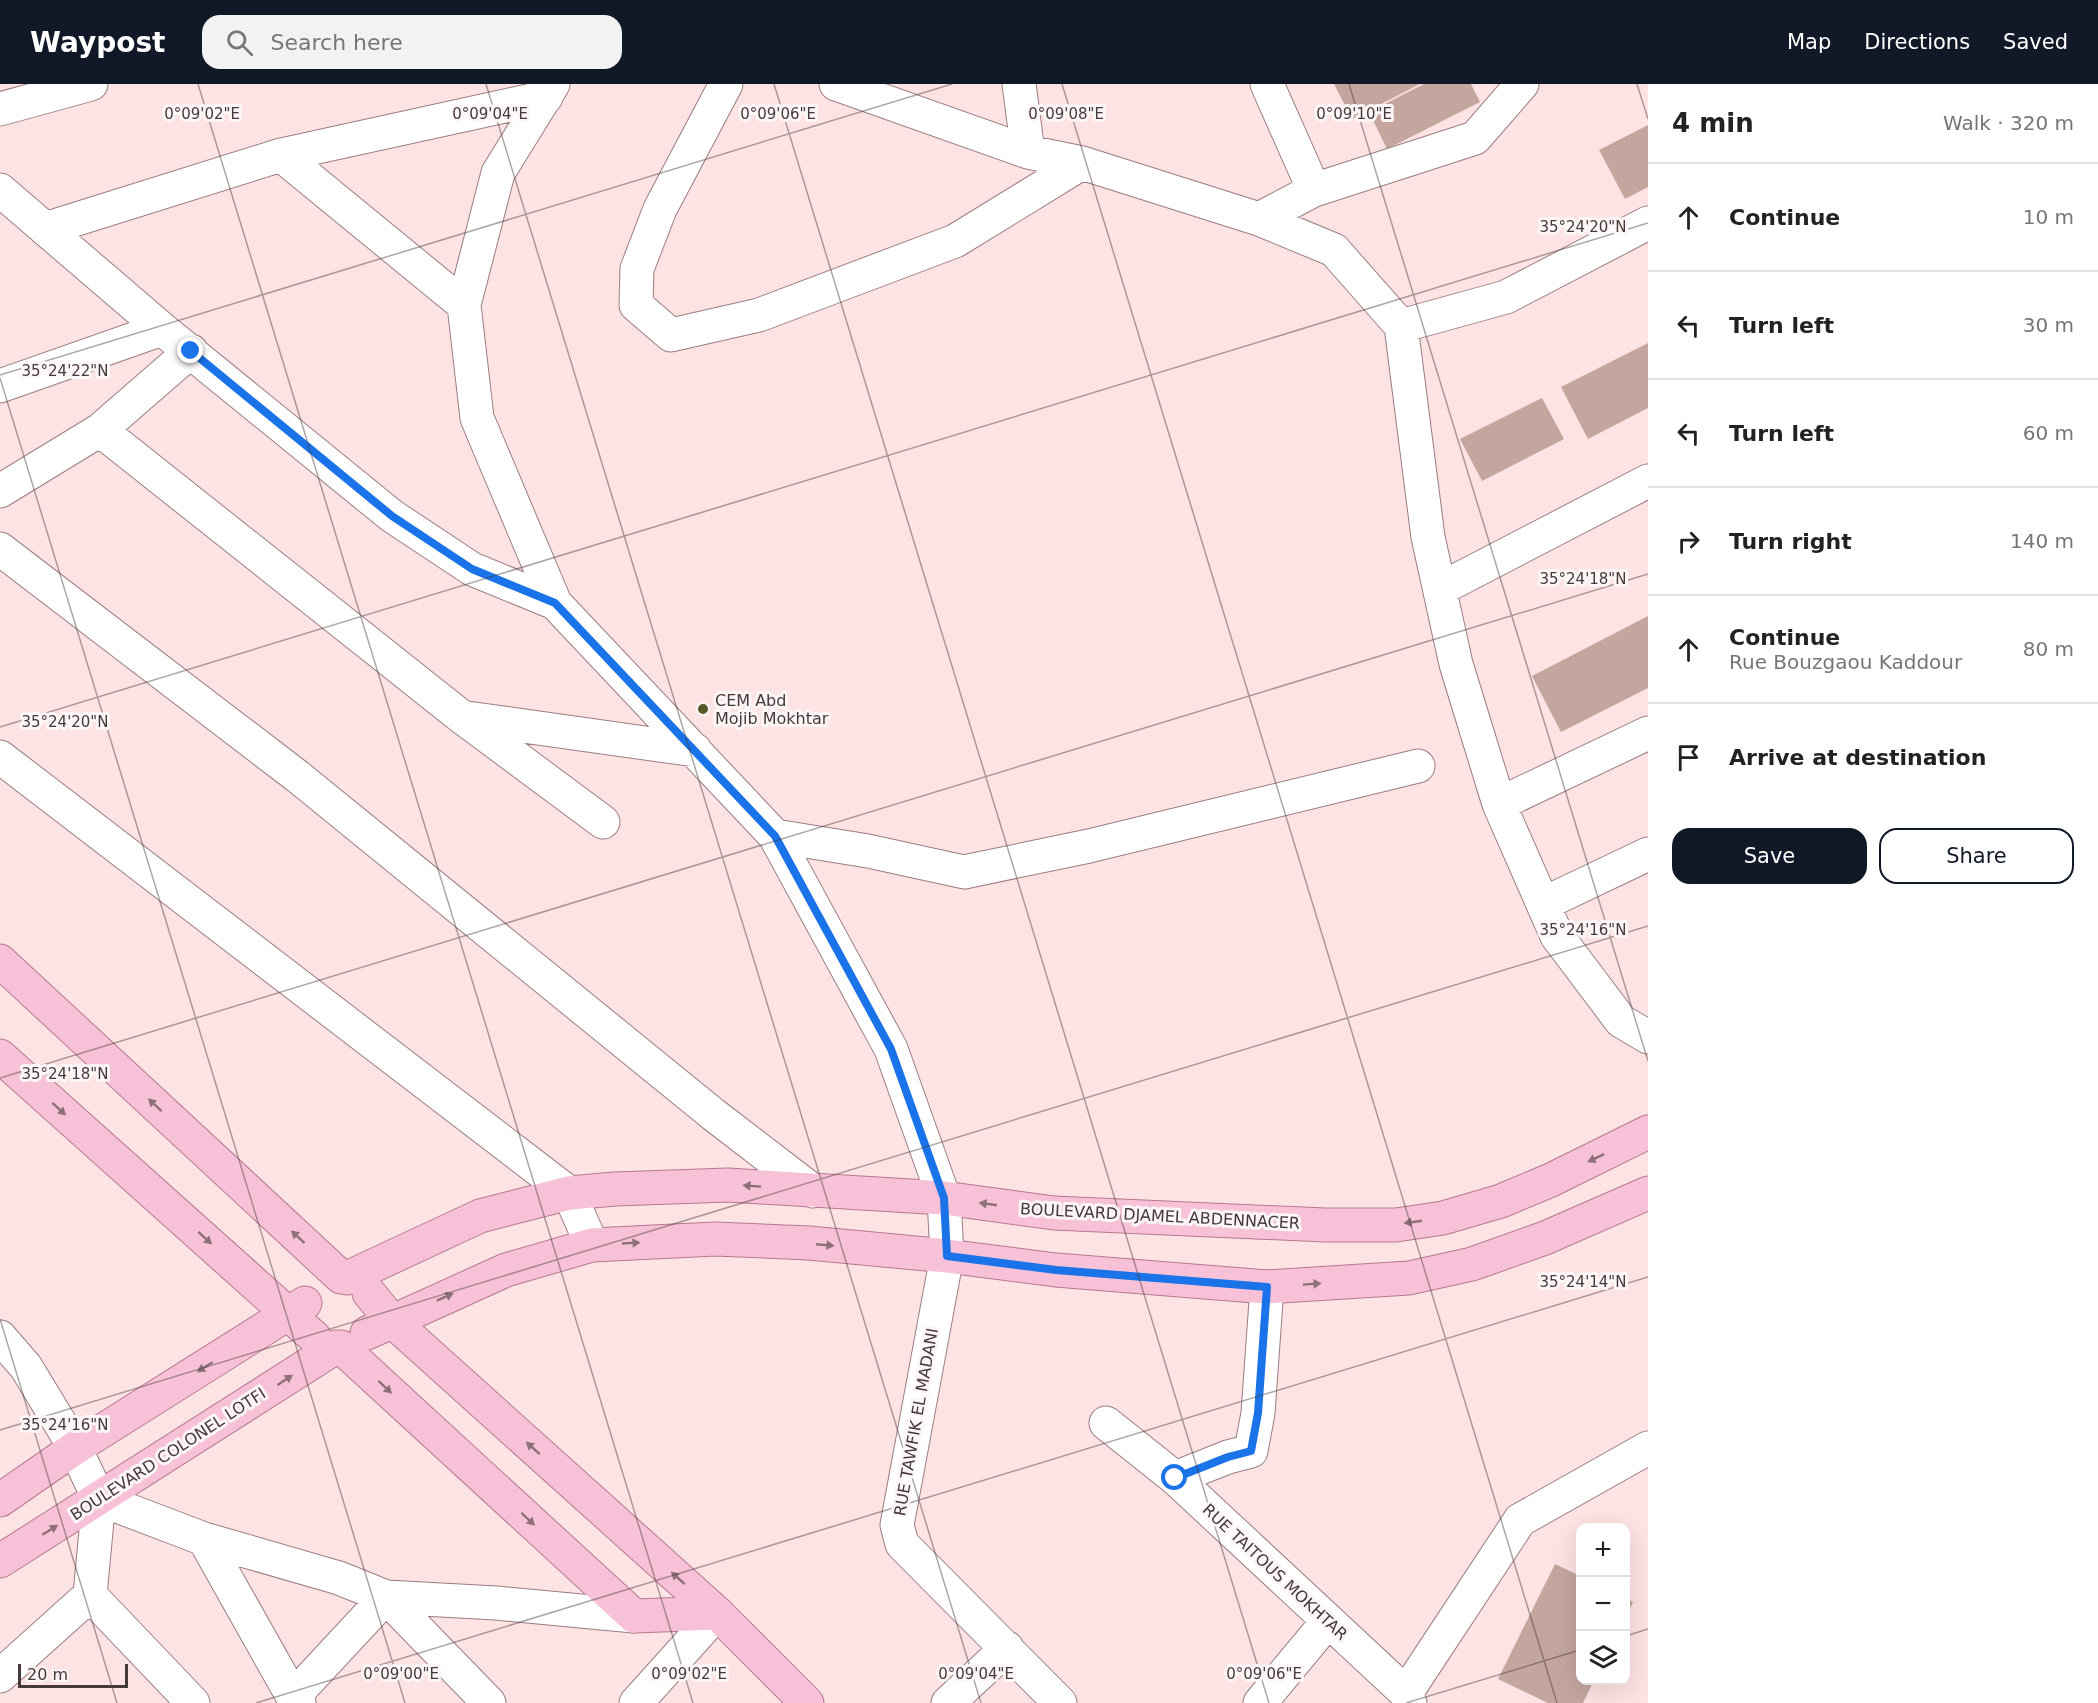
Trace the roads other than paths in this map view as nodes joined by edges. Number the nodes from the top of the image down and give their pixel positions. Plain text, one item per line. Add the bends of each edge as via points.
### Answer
1 (91, 84) edge
2 (726, 84) edge
3 (836, 84) edge
4 (1019, 84) edge
5 (1267, 84) edge
6 (1522, 84) edge
7 (549, 90) edge
8 (0, 109) edge
9 (1028, 152) junction
10 (281, 155) junction
11 (1082, 163) junction
12 (0, 190) edge
13 (1314, 190) junction
14 (1258, 219) junction
15 (1648, 223) edge
16 (45, 228) junction
17 (464, 305) junction
18 (1401, 326) junction
19 (162, 329) junction
20 (191, 351) junction
21 (0, 386) edge
22 (100, 430) junction
23 (1648, 481) edge
24 (0, 491) edge
25 (0, 549) edge
26 (1440, 589) junction
27 (555, 603) junction
28 (462, 718) junction
29 (1648, 733) edge
30 (695, 750) junction
31 (0, 757) edge
32 (1418, 766) dead end
33 (1499, 804) junction
34 (603, 822) dead end
35 (775, 836) junction
36 (1648, 854) edge
37 (1543, 904) junction
38 (0, 961) edge
39 (1648, 1037) edge
40 (0, 1056) edge
41 (1648, 1132) edge
42 (813, 1191) junction
43 (569, 1193) junction
44 (1648, 1193) edge
45 (944, 1198) junction
46 (592, 1245) junction
47 (947, 1256) junction
48 (352, 1283) junction
49 (1267, 1287) junction
50 (297, 1308) junction
51 (0, 1337) edge
52 (350, 1337) junction
53 (1106, 1423) dead end
54 (75, 1448) junction
55 (1648, 1448) edge
56 (1175, 1478) junction
57 (99, 1499) junction
58 (0, 1500) edge
59 (204, 1539) junction
60 (0, 1561) edge
61 (90, 1595) junction
62 (386, 1597) junction
63 (717, 1612) junction
64 (634, 1616) junction
65 (1328, 1621) junction
66 (1007, 1648) junction
67 (0, 1676) edge
68 (1408, 1698) edge
69 (296, 1700) edge
70 (193, 1703) edge
71 (489, 1703) edge
72 (636, 1703) edge
73 (807, 1703) edge
74 (948, 1703) edge
75 (1060, 1703) edge
76 (1260, 1703) edge

1 - 8 street
2 - 11 street via 660,209 637,269 636,305 671,335 759,315 955,241
3 - 9 street
4 - 9 street
5 - 13 street
6 - 13 street via 1475,138
7 - 10 street
7 - 17 street via 498,173
9 - 11 street
10 - 16 street
10 - 17 street
11 - 14 street
12 - 16 street
13 - 14 street
14 - 18 street via 1334,250
15 - 18 street via 1506,297
16 - 19 street
17 - 27 street via 477,418
18 - 26 street via 1428,537
19 - 20 street
19 - 21 street
20 - 22 street
20 - 27 street via 392,516 472,569
22 - 24 street
22 - 28 street
23 - 26 street
25 - 42 street via 297,776
26 - 33 street via 1456,664
27 - 30 street, RUE TAWFIK EL MADANI
28 - 30 street
28 - 34 street
29 - 33 street
30 - 35 street, RUE TAWFIK EL MADANI
31 - 43 street
32 - 35 street via 1089,846 964,872
33 - 37 street
35 - 45 street, RUE TAWFIK EL MADANI via 891,1049
36 - 37 street
37 - 39 street via 1557,936 1621,1021
48 -> 38 main road
40 -> 50 main road
41 -> 45 main road, BOULEVARD DJAMEL ABDENNACER via 1501,1201 1443,1218 1396,1225 1054,1213
42 -> 43 main road, BOULEVARD DJAMEL ABDENNACER via 728,1185
42 - 45 main road, BOULEVARD DJAMEL ABDENNACER
43 - 46 street
43 - 48 main road, BOULEVARD DJAMEL ABDENNACER via 480,1216
49 -> 44 main road via 1409,1278 1472,1264 1545,1238
45 - 47 street, RUE TAWFIK EL MADANI
46 -> 47 main road via 715,1239
52 -> 46 main road via 506,1270
47 - 49 main road via 1056,1270
47 - 66 street, RUE TAWFIK EL MADANI via 897,1524 902,1545
48 - 50 main road via 329,1278 318,1283
48 - 52 main road via 373,1303 374,1313 372,1324
49 - 56 street via 1258,1413 1251,1451
50 - 52 main road via 307,1327
50 -> 54 main road
51 - 54 street via 26,1367
57 -> 52 main road, BOULEVARD COLONEL LOTFI
63 -> 52 main road
52 -> 64 main road
53 - 56 street, RUE TAITOUS MOKHTAR
54 - 57 street
54 - 58 main road
55 - 68 street via 1520,1520
56 - 65 street, RUE TAITOUS MOKHTAR
57 - 59 street
60 -> 57 main road, BOULEVARD COLONEL LOTFI
57 - 61 street
59 - 62 street via 339,1578
59 - 69 street
61 - 67 street
61 - 70 street
62 - 64 street
62 - 69 street
62 - 71 street
63 - 64 main road
63 - 72 street
63 - 73 main road
65 - 68 street, RUE TAITOUS MOKHTAR
65 - 76 street
66 - 74 street
66 - 75 street, RUE TAWFIK EL MADANI

